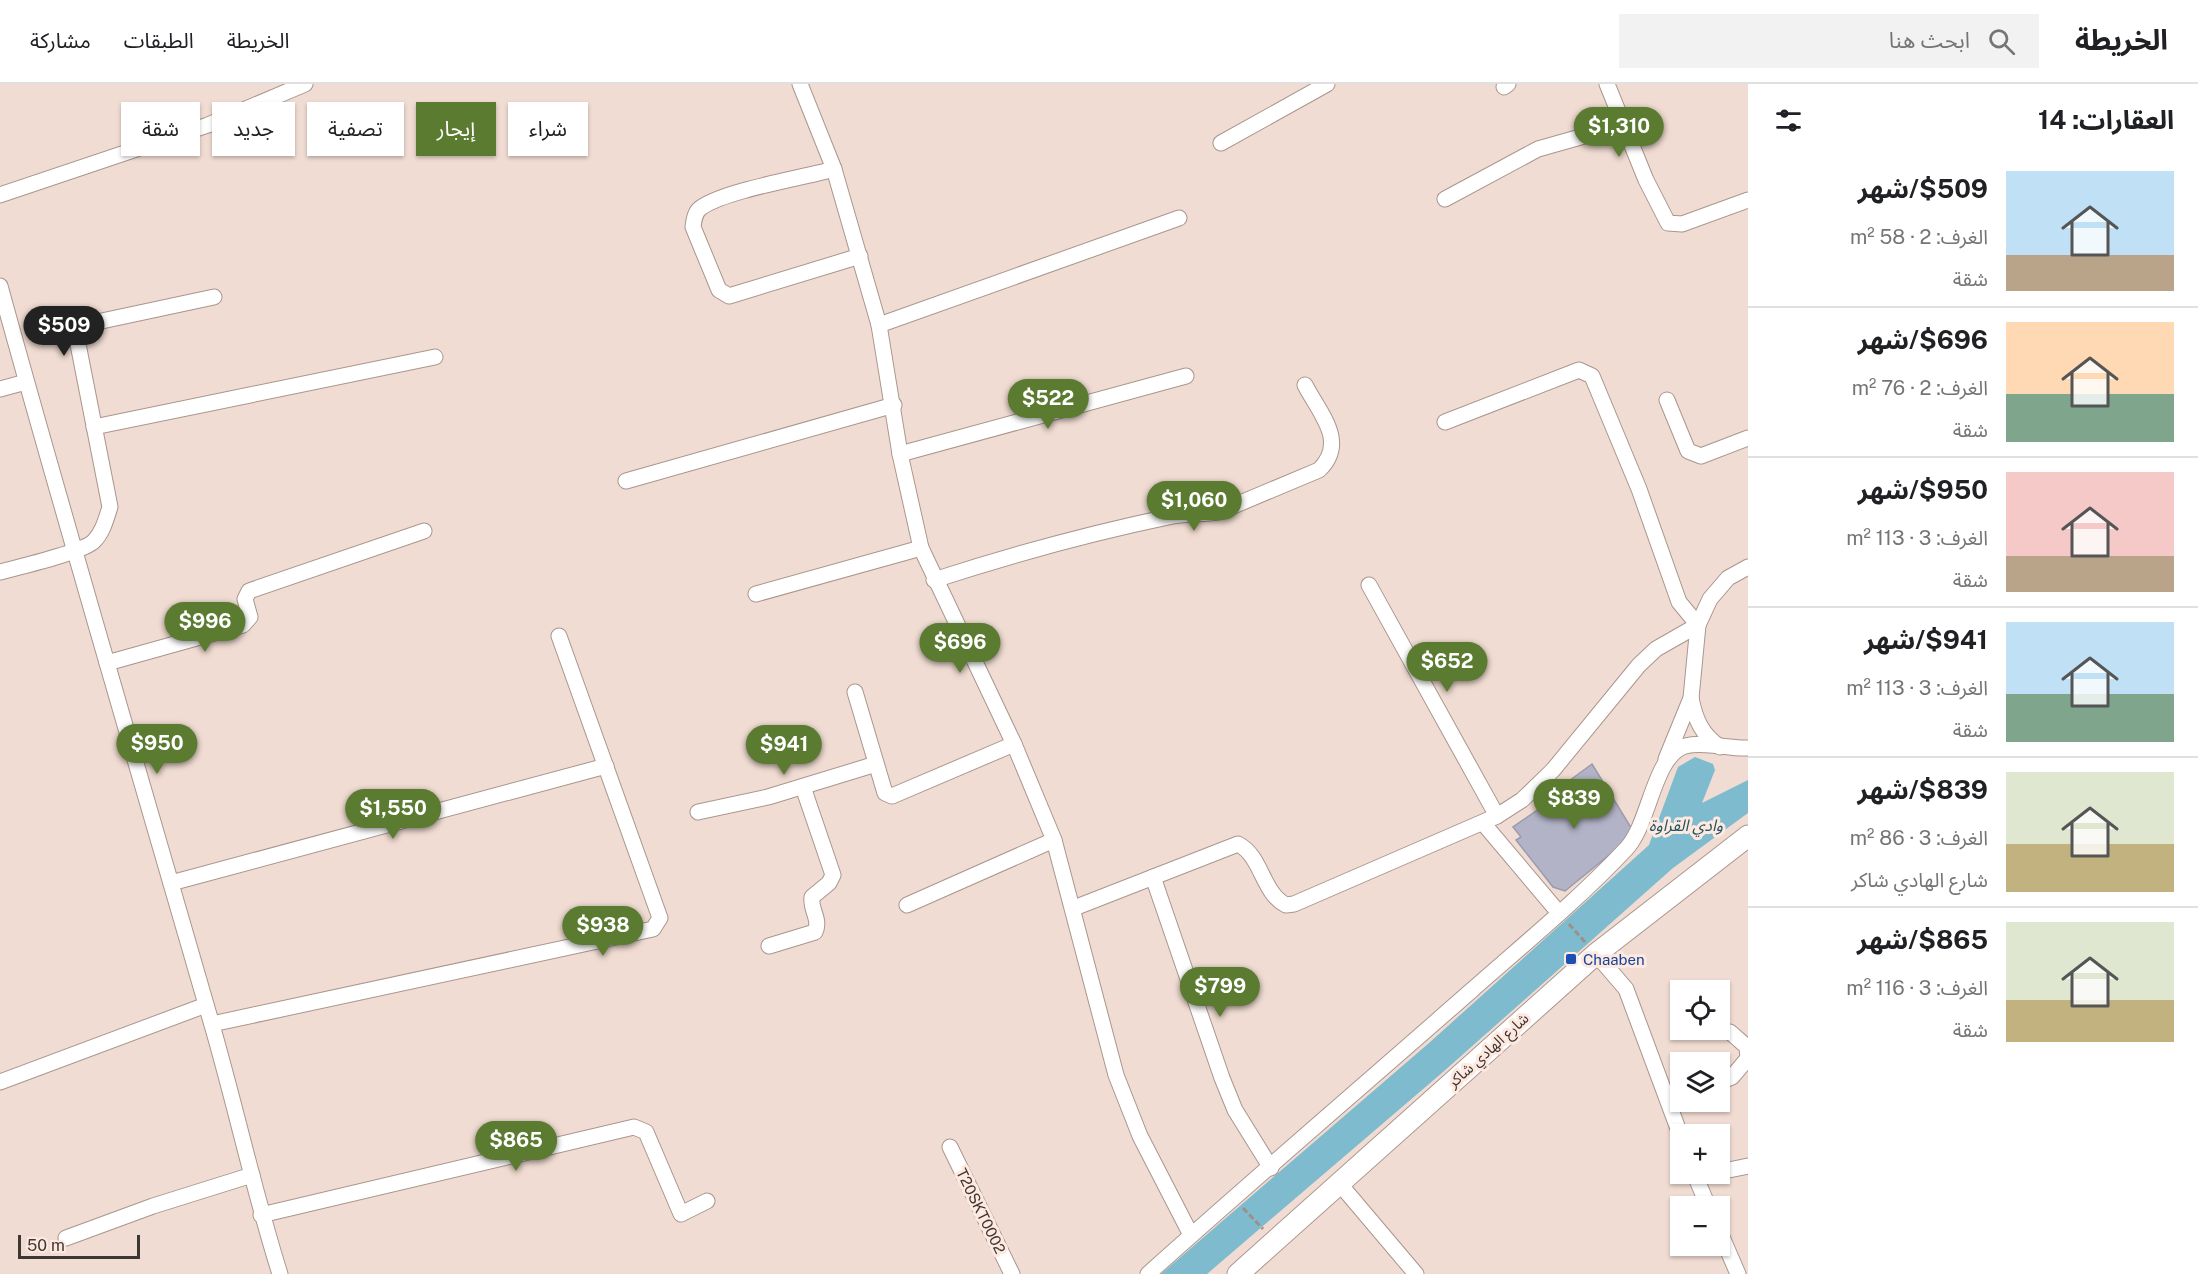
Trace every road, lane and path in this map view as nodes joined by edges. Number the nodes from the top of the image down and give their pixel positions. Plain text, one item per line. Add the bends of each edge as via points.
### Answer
1 (305, 84) edge
2 (800, 84) edge
3 (1327, 84) edge
4 (1607, 84) edge
5 (1623, 125) junction
6 (1221, 143) dead end
7 (834, 170) junction
8 (0, 195) edge
9 (1445, 199) dead end
10 (1748, 200) edge
11 (1179, 218) dead end
12 (860, 256) junction
13 (0, 286) edge
14 (214, 297) dead end
15 (879, 325) junction
16 (435, 357) dead end
17 (1186, 376) dead end
18 (26, 382) junction
19 (1305, 385) dead end
20 (0, 389) edge
21 (1667, 400) dead end
22 (894, 405) junction
23 (1445, 422) dead end
24 (94, 427) junction
25 (1748, 438) edge
26 (900, 454) junction
27 (626, 481) dead end
28 (424, 531) dead end
29 (921, 548) junction
30 (73, 550) junction
31 (1748, 567) edge
32 (0, 572) edge
33 (934, 580) junction
34 (1369, 585) dead end
35 (756, 594) dead end
36 (1698, 625) junction
37 (559, 636) dead end
38 (107, 663) junction
39 (855, 692) dead end
40 (1691, 698) junction
41 (1014, 744) junction
42 (1720, 747) junction
43 (1748, 748) edge
44 (1665, 762) junction
45 (876, 764) junction
46 (606, 766) junction
47 (803, 787) junction
48 (698, 812) dead end
49 (1490, 820) junction
50 (1748, 836) edge
51 (1054, 840) junction
52 (1153, 877) junction
53 (171, 883) junction
54 (907, 905) dead end
55 (1074, 908) junction
56 (1559, 913) junction
57 (769, 946) dead end
58 (1596, 954) junction
59 (206, 1005) junction
60 (212, 1024) junction
61 (1730, 1032) dead end
62 (1730, 1078) edge
63 (0, 1082) edge
64 (1670, 1091) edge
65 (950, 1147) dead end
66 (1748, 1166) edge
67 (1271, 1168) junction
68 (1730, 1170) edge
69 (252, 1175) junction
70 (1339, 1183) junction
71 (1234, 1199) junction
72 (707, 1201) dead end
73 (261, 1215) junction
74 (1191, 1235) junction
75 (66, 1238) dead end
76 (1274, 1242) junction
77 (1730, 1255) edge
78 (280, 1274) edge
79 (1012, 1274) edge
80 (1148, 1274) edge
81 (1238, 1274) edge
82 (1416, 1274) edge
83 (1738, 1274) edge

1 - 8 street via 208,125
2 - 7 street
3 - 6 street
4 - 5 street
5 - 9 street via 1538,149
5 - 10 street via 1668,223 1682,224
7 - 12 street
7 - 12 street via 721,198 700,207 693,227 719,290 729,296
11 - 15 street
12 - 15 street
13 - 18 street
14 - 24 street via 83,325 77,339
15 - 22 street
16 - 24 street
17 - 26 street
18 - 20 street
18 - 30 street
19 - 33 street via 1333,438 1329,460 1319,470 1219,512 1202,516 1182,514 1092,533 1027,549
21 - 25 street via 1688,451 1701,456
22 - 26 street
22 - 27 street
23 - 36 street via 1579,370 1592,376 1639,489 1679,602
24 - 30 street via 110,507 94,542
26 - 29 street
28 - 38 street via 249,591 245,599 250,617 243,625
29 - 33 street
29 - 35 street
30 - 32 street
30 - 38 street
31 - 36 street via 1728,578 1710,599
33 - 41 street
34 - 49 street
36 - 40 street
36 - 49 street via 1656,649 1553,770 1522,800
37 - 46 street
38 - 53 street
39 - 45 street
40 - 42 street via 1701,730
40 - 44 street
41 - 45 street via 897,796 885,793
41 - 51 street
42 - 43 street
42 - 44 street via 1685,746
44 - 56 street via 1641,828 1632,841
45 - 47 street
46 - 53 street
46 - 60 street via 660,918 653,929
47 - 48 street
47 - 57 street via 832,879 812,897 818,922 815,932
49 - 52 street via 1286,905 1275,897 1247,850 1238,844
49 - 56 street
50 - 58 main road, شارع الهادي شاكر
51 - 54 street
51 - 55 street
52 - 55 street
52 - 67 street via 1222,1078 1235,1110
53 - 59 street
55 - 74 street via 1116,1075 1140,1136
56 - 58 path
56 - 67 street
58 - 64 street via 1626,989
58 - 70 main road, شارع الهادي شاكر
59 - 60 street
59 - 63 street
60 - 69 street
61 - 62 street via 1747,1047 1748,1058
65 - 79 street, T20SKT0002
66 - 68 street
67 - 71 street
69 - 73 street
69 - 75 street
70 - 76 main road, شارع الهادي شاكر
70 - 82 street
71 - 74 street
71 - 76 path
72 - 73 street via 681,1214 646,1132 634,1127
73 - 78 street
74 - 80 street
76 - 81 main road, شارع الهادي شاكر
77 - 83 street

